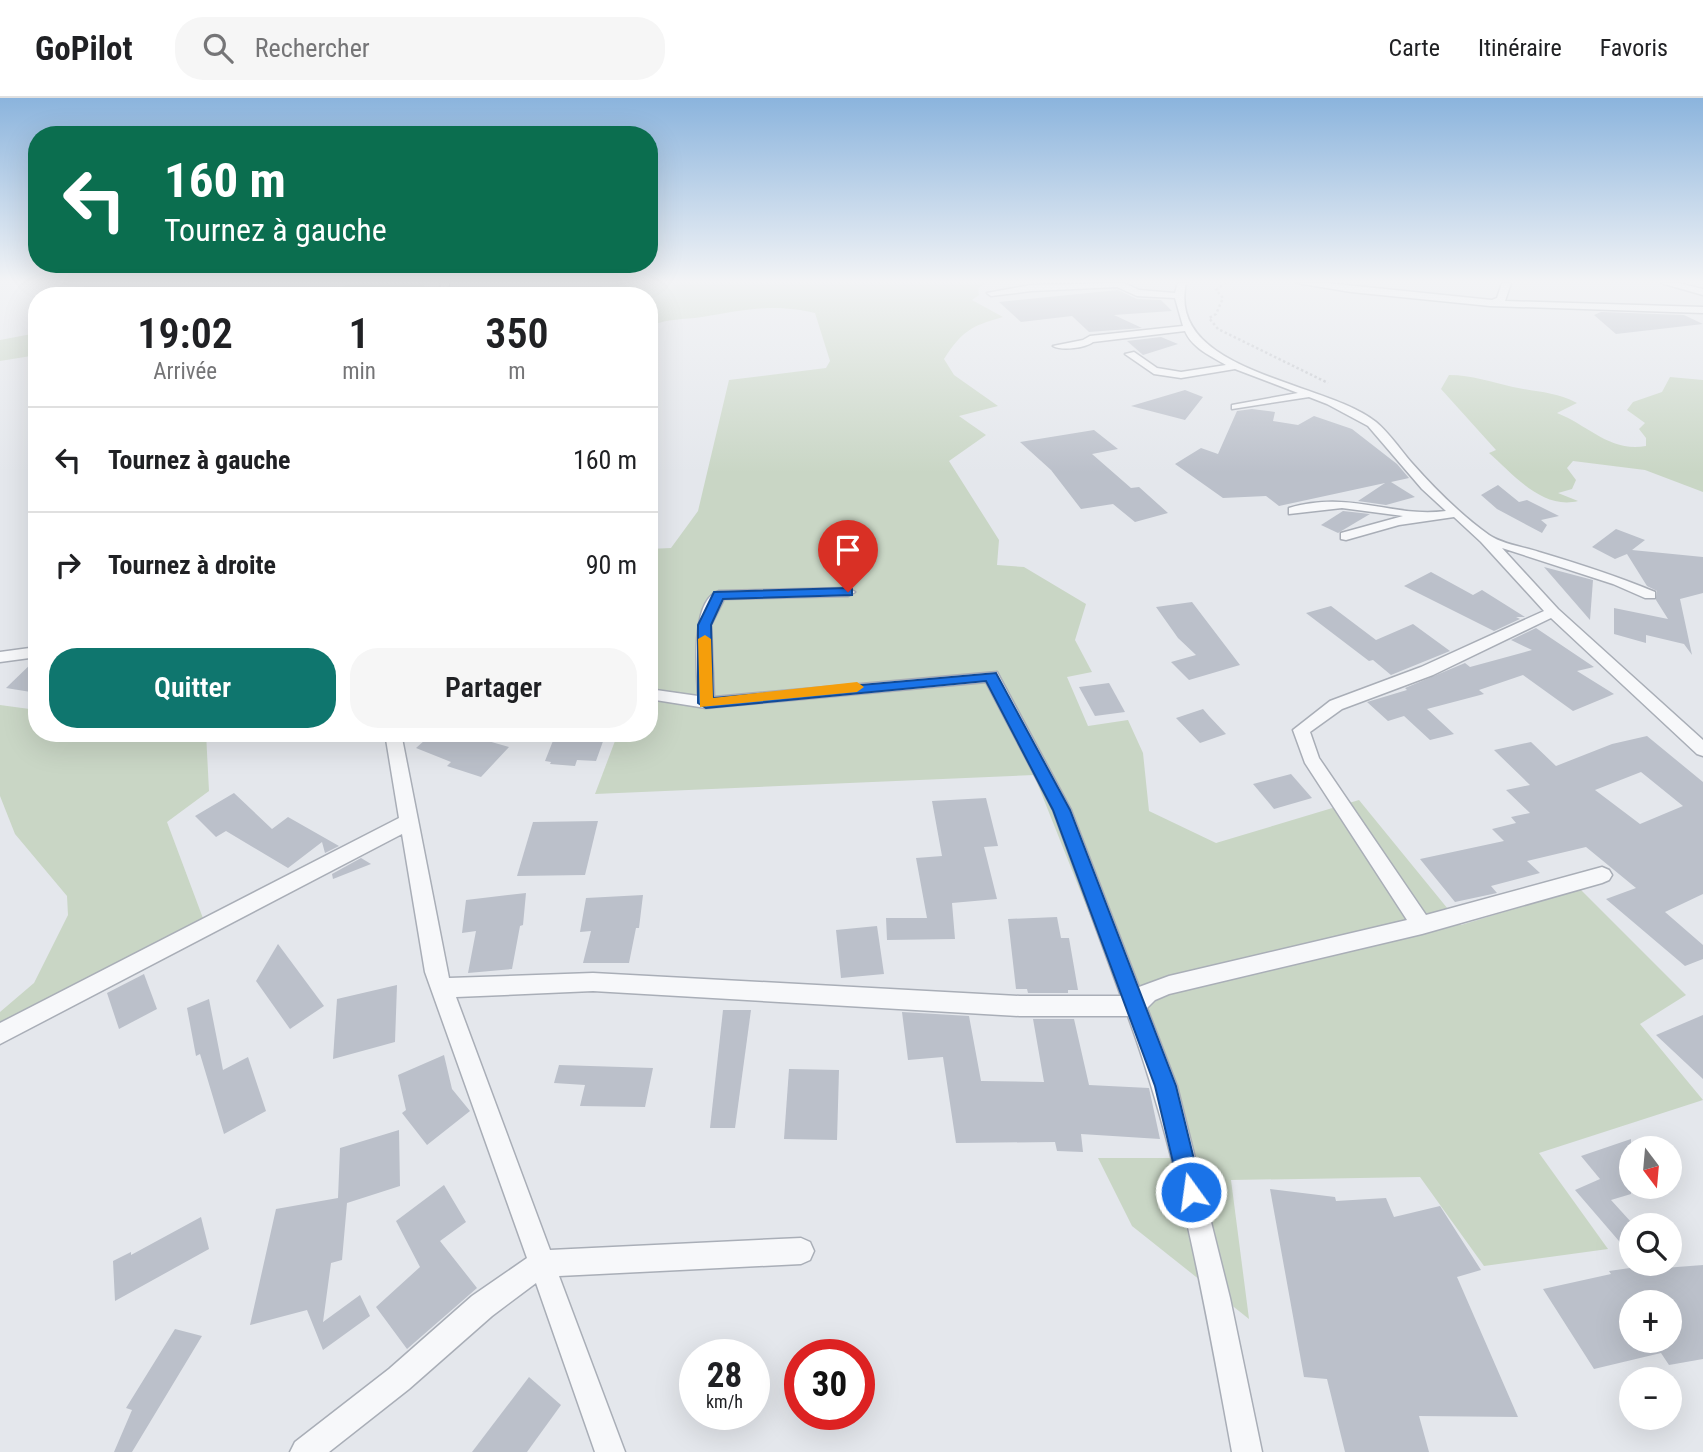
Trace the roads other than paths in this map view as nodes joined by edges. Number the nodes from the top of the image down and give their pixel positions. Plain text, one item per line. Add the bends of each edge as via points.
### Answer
1 (1202, 346) edge
2 (1130, 354) dead end
3 (1236, 366) junction
4 (1310, 394) junction
5 (1236, 407) dead end
6 (1294, 511) dead end
7 (1457, 513) junction
8 (1424, 516) junction
9 (1346, 536) dead end
10 (1486, 540) junction
11 (848, 592) dead end
12 (1650, 595) dead end
13 (1553, 612) junction
14 (28, 653) edge
15 (0, 657) edge
16 (658, 695) edge
17 (706, 703) junction
18 (395, 742) edge
19 (1703, 750) edge
20 (408, 822) junction
21 (1602, 875) dead end
22 (1422, 926) junction
23 (442, 988) junction
24 (1134, 1006) junction
25 (0, 1034) edge
26 (801, 1251) dead end
27 (540, 1264) junction
28 (305, 1452) edge
29 (610, 1452) edge
30 (1247, 1452) edge

1 - 3 street
2 - 3 street via 1154,370 1181,375
3 - 4 street
4 - 5 street
4 - 7 street via 1372,424 1426,486
6 - 8 street via 1327,504
7 - 8 street
7 - 10 street
8 - 9 street
10 - 12 street
10 - 13 street
11 - 17 street via 719,595 704,625
13 - 19 street
13 - 22 street via 1427,671 1336,705 1301,730 1311,760
14 - 15 street
16 - 17 street
17 - 24 street via 991,676 1062,810
18 - 20 street
20 - 23 street
20 - 25 street
21 - 22 street
22 - 24 street via 1169,985 1147,993
23 - 24 street via 593,982 1020,1006
23 - 27 street
24 - 30 street via 1165,1086 1217,1298
26 - 27 street
27 - 28 street
27 - 29 street

